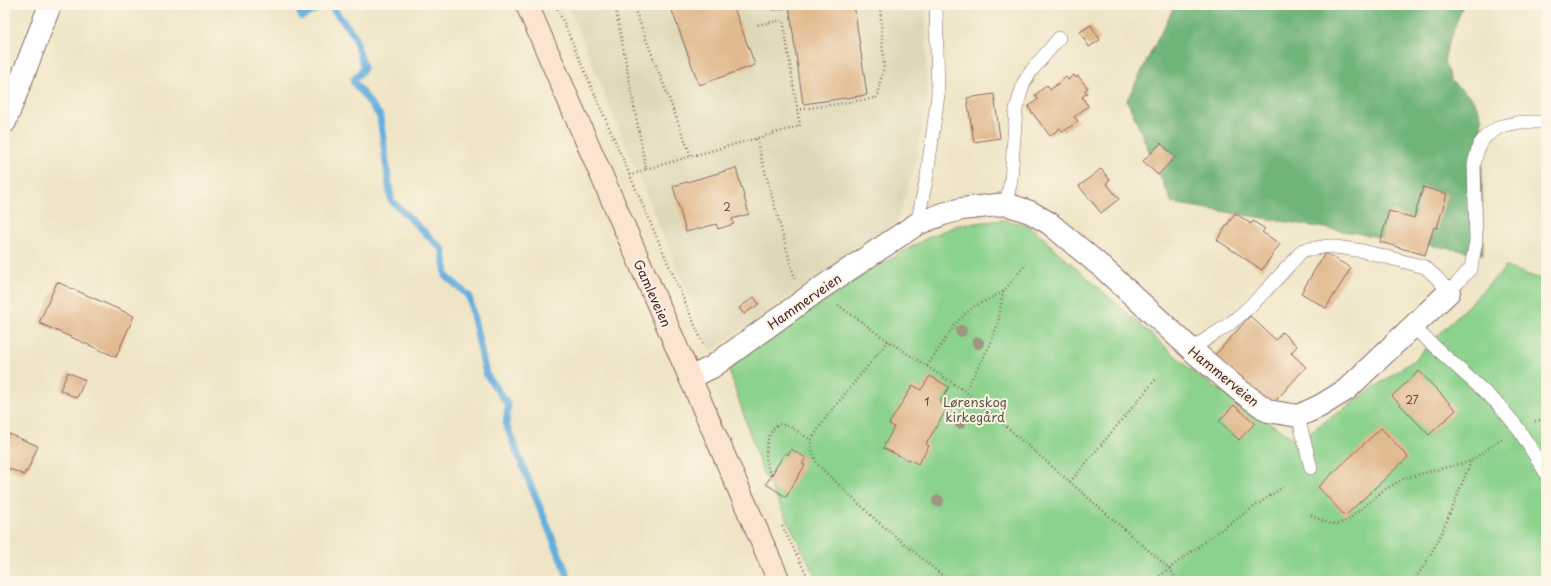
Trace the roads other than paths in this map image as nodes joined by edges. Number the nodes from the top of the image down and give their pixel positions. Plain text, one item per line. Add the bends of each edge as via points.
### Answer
1 (50, 5) edge
2 (527, 5) edge
3 (936, 5) edge
4 (1059, 38) dead end
5 (5, 122) edge
6 (1546, 122) edge
7 (1006, 204) junction
8 (917, 224) junction
9 (1449, 292) junction
10 (1412, 327) junction
11 (1192, 350) junction
12 (690, 378) junction
13 (1298, 416) junction
14 (1311, 468) dead end
15 (1546, 473) edge
16 (779, 581) edge

1 - 5 street
2 - 12 main road, Gamleveien
3 - 8 lane via 938,94
4 - 7 lane via 1024,82 1016,109 1011,180
6 - 9 lane via 1521,122 1501,126 1486,136 1479,145 1474,164 1476,241 1471,268
7 - 8 street, Hammerveien via 962,209
7 - 11 street, Hammerveien via 1049,222
8 - 12 street, Hammerveien via 810,296 712,367
9 - 10 street
9 - 11 lane via 1424,267 1363,251 1329,246 1303,250 1252,304
10 - 13 street via 1346,390
10 - 15 lane via 1498,404 1518,428
11 - 13 street, Hammerveien via 1268,411
12 - 16 main road, Gamleveien
13 - 14 lane

